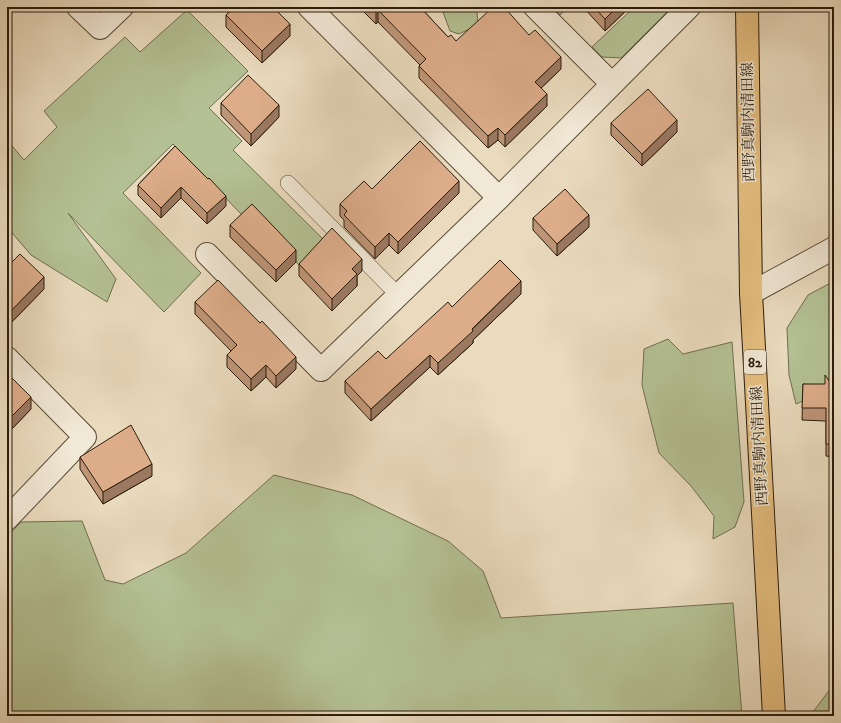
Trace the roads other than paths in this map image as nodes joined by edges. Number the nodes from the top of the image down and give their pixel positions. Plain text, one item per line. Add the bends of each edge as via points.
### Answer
1 (78, 7) edge
2 (122, 7) edge
3 (309, 7) edge
4 (535, 7) edge
5 (689, 7) edge
6 (746, 7) edge
7 (612, 84) junction
8 (288, 183) dead end
9 (499, 198) junction
10 (834, 248) edge
11 (207, 254) dead end
12 (751, 293) junction
13 (399, 296) junction
14 (7, 358) edge
15 (7, 519) edge
16 (774, 716) edge

1 - 2 street via 100,28
3 - 9 street
4 - 7 street
5 - 7 street
6 - 12 main road, 西野真駒内清田線 / 82
7 - 9 street
8 - 13 lane
9 - 13 street
10 - 12 street
11 - 13 street via 321,370
12 - 16 main road, 西野真駒内清田線 / 82
14 - 15 street via 85,437

